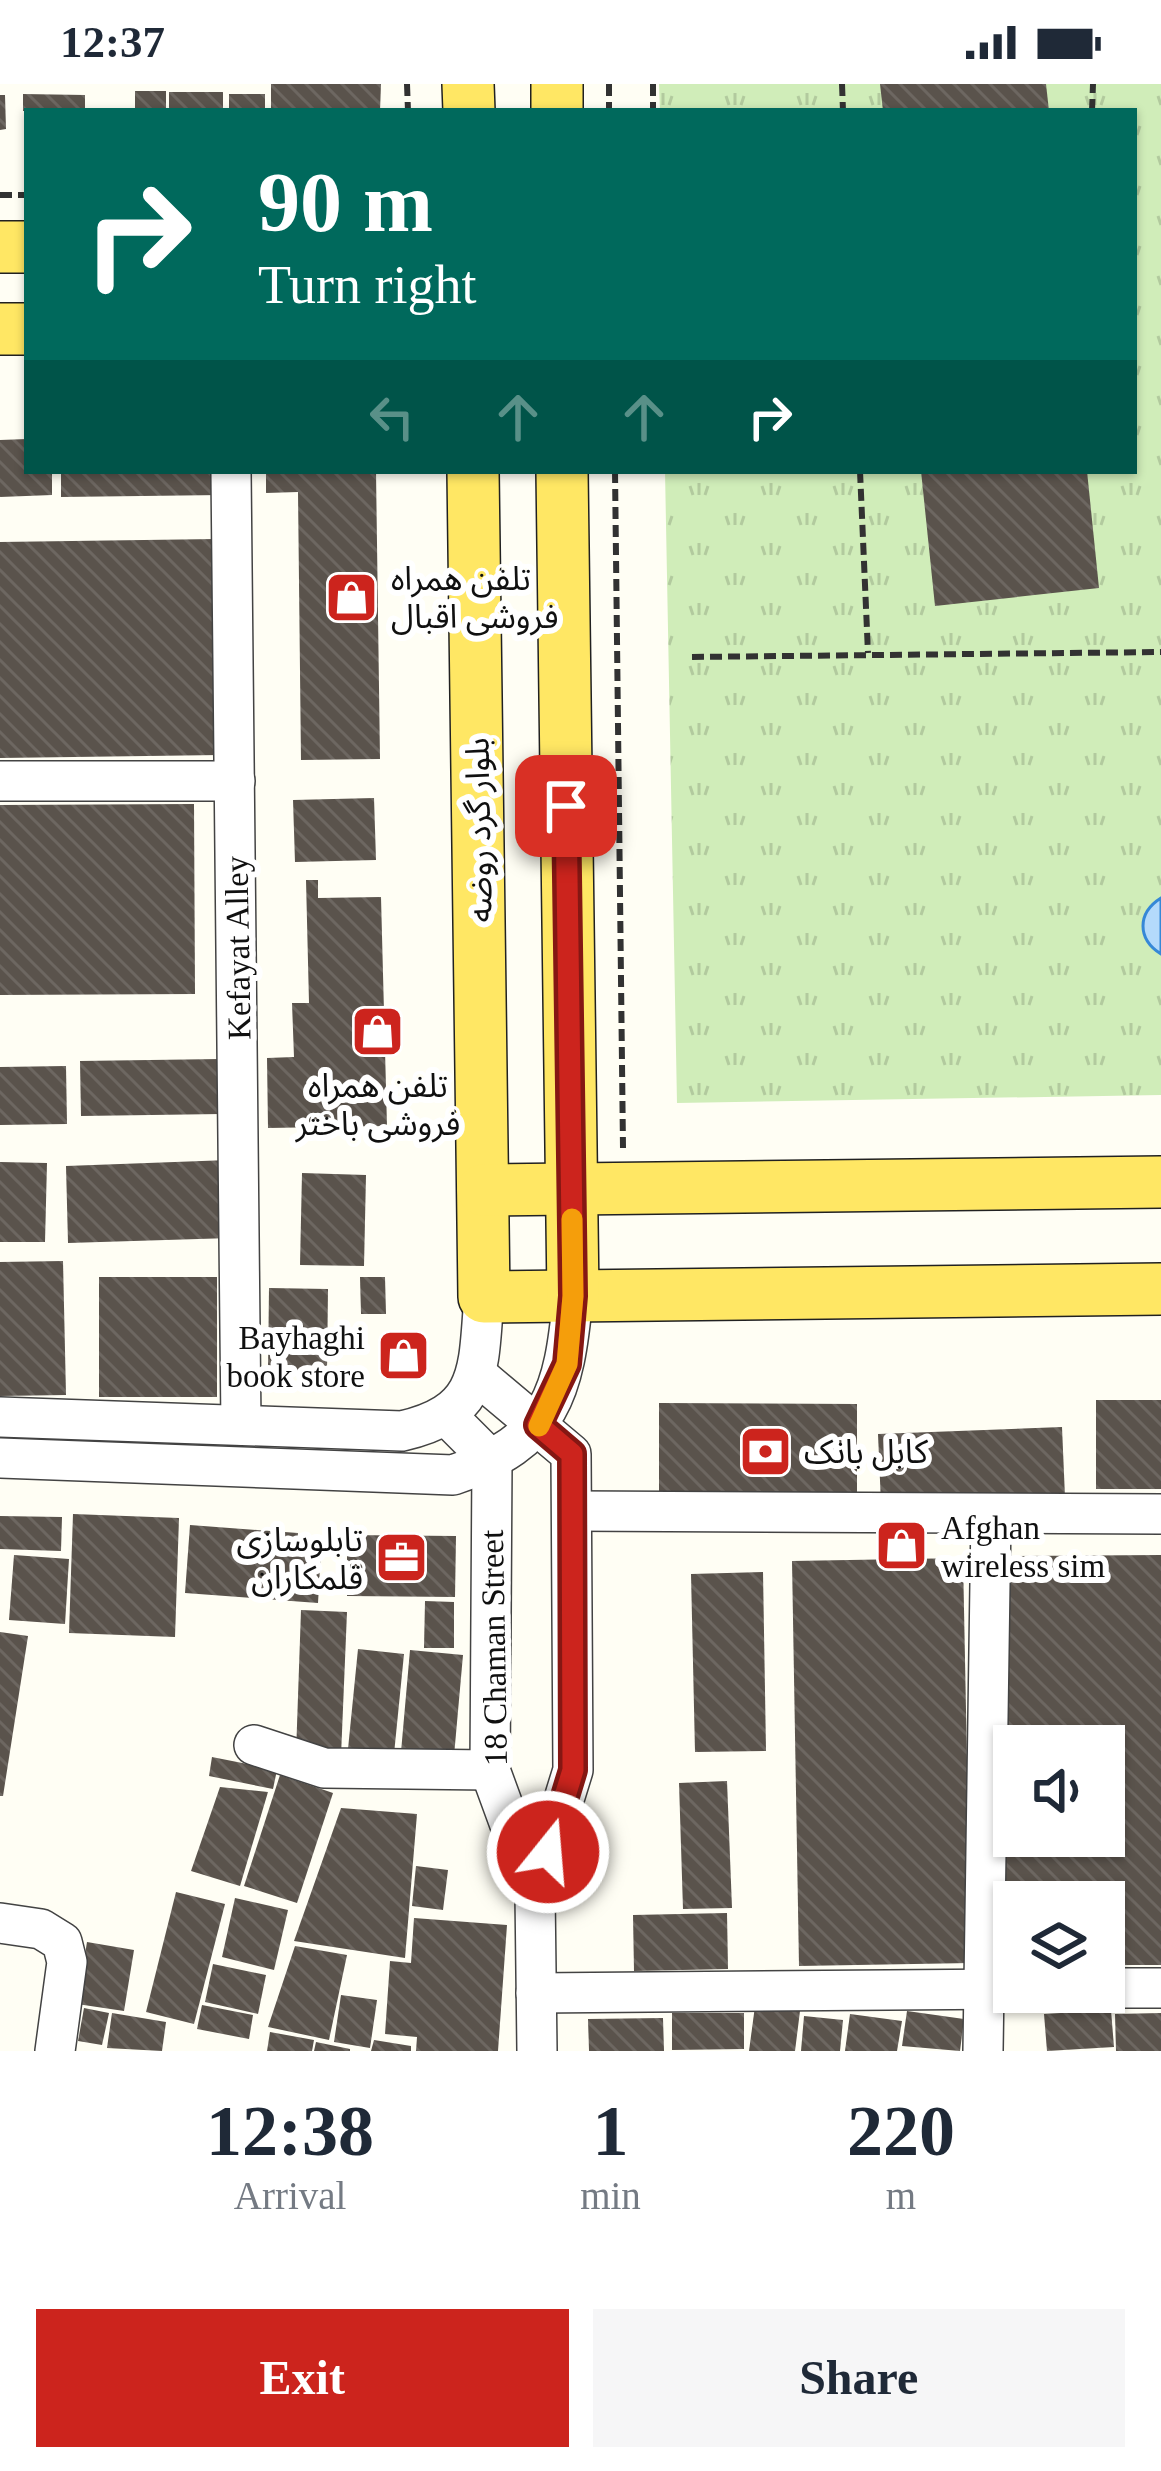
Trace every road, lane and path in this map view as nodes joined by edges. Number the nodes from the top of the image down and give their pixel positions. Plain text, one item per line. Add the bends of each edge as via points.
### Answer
1 (231, 474) edge
2 (473, 474) edge
3 (562, 474) edge
4 (615, 474) edge
5 (860, 474) edge
6 (1161, 652) edge
7 (868, 654) junction
8 (692, 657) dead end
9 (0, 781) edge
10 (235, 782) junction
11 (623, 1159) dead end
12 (1161, 1182) edge
13 (572, 1189) junction
14 (483, 1190) junction
15 (1161, 1289) edge
16 (573, 1296) junction
17 (484, 1297) junction
18 (476, 1374) junction
19 (446, 1415) junction
20 (0, 1417) edge
21 (241, 1425) junction
22 (538, 1425) junction
23 (0, 1458) edge
24 (492, 1461) junction
25 (573, 1511) junction
26 (1161, 1514) edge
27 (991, 1516) junction
28 (254, 1745) dead end
29 (490, 1770) junction
30 (997, 1881) edge
31 (535, 1892) junction
32 (0, 1924) edge
33 (1125, 1988) edge
34 (1161, 1988) edge
35 (993, 1989) edge
36 (536, 1993) junction
37 (993, 2012) edge
38 (56, 2051) edge
39 (537, 2051) edge
40 (983, 2051) edge

1 - 10 street, Kefayat Alley
2 - 14 main road, بلوار گرد روضه
3 - 13 main road
4 - 11 path
5 - 7 path
6 - 7 path
7 - 8 path
9 - 10 street
10 - 21 street, Kefayat Alley
12 - 13 main road
13 - 14 main road
13 - 16 main road
14 - 17 main road, بلوار گرد روضه
15 - 16 main road
16 - 17 main road
16 - 22 street via 567,1364
17 - 18 street
18 - 19 street
18 - 22 street, 18 Chaman Street
19 - 21 street via 402,1431
19 - 24 street
20 - 21 street
22 - 24 street
22 - 25 street, 18 Chaman Street via 572,1454
23 - 24 street via 453,1474
24 - 29 street, 18 Chaman Street
25 - 27 street
25 - 31 street, 18 Chaman Street via 573,1770
26 - 27 street
27 - 30 street
28 - 29 street via 324,1768
29 - 31 street, 18 Chaman Street
31 - 36 street, 18 Chaman Street
32 - 38 street via 41,1929 62,1942 67,1962
33 - 34 street
35 - 36 street
36 - 39 street, 18 Chaman Street
37 - 40 street

